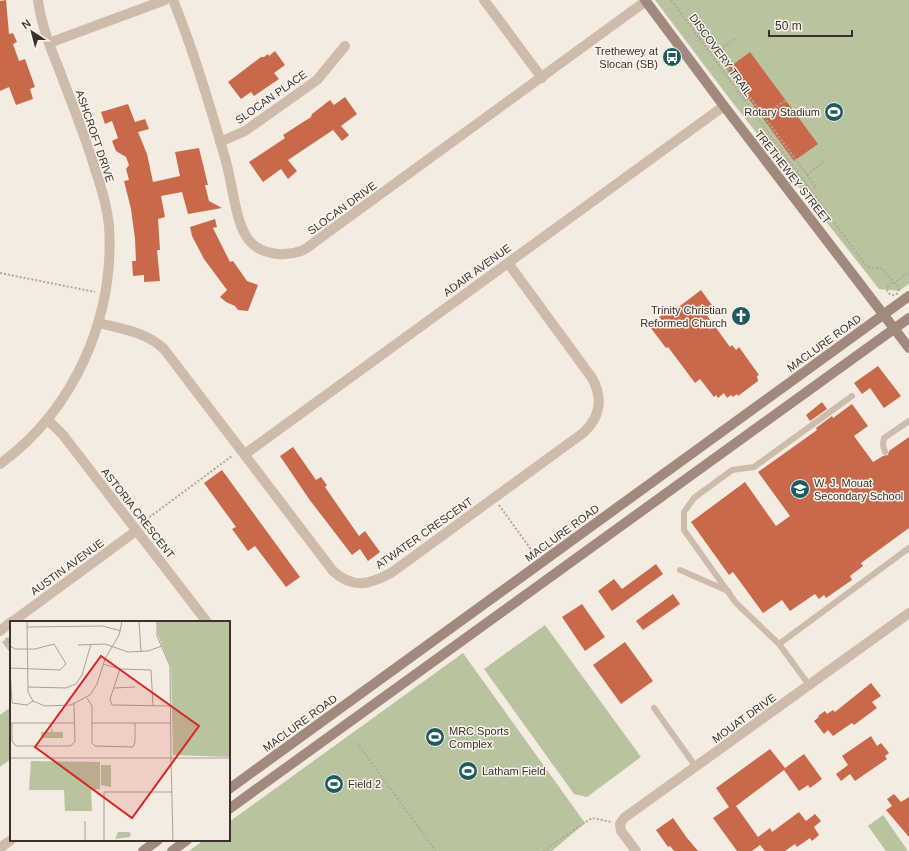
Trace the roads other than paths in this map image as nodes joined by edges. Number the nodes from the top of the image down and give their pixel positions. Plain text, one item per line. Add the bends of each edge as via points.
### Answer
1 (38, 0) edge
2 (165, 0) edge
3 (173, 0) edge
4 (484, 0) edge
5 (646, 1) edge
6 (49, 43) junction
7 (345, 46) dead end
8 (542, 78) junction
9 (724, 106) junction
10 (220, 142) junction
11 (508, 263) junction
12 (909, 296) edge
13 (884, 314) junction
14 (909, 318) edge
15 (99, 323) junction
16 (894, 328) junction
17 (909, 348) edge
18 (852, 396) dead end
19 (48, 420) junction
20 (909, 420) edge
21 (243, 452) junction
22 (886, 452) dead end
23 (0, 464) edge
24 (135, 530) junction
25 (909, 548) edge
26 (680, 570) dead end
27 (728, 592) junction
28 (909, 613) edge
29 (12, 621) edge
30 (206, 621) edge
31 (10, 623) edge
32 (0, 631) edge
33 (779, 644) junction
34 (809, 686) junction
35 (654, 708) dead end
36 (696, 767) junction
37 (230, 788) edge
38 (230, 809) edge
39 (10, 841) edge
40 (157, 841) edge
41 (186, 841) edge
42 (0, 848) edge
43 (143, 851) edge
44 (172, 851) edge
45 (636, 851) edge

1 - 6 street, ASHCROFT DRIVE
2 - 6 street
3 - 10 street, SLOCAN DRIVE
4 - 8 street
5 - 8 street, SLOCAN DRIVE
5 - 9 main road, TRETHEWEY STREET
6 - 15 street, ASHCROFT DRIVE via 96,169 109,223 109,265
7 - 10 street, SLOCAN PLACE via 317,80 245,131
8 - 10 street, SLOCAN DRIVE via 302,251 288,254 269,253 249,240 242,226
9 - 11 street, ADAIR AVENUE
9 - 13 main road, TRETHEWEY STREET
11 - 21 street, ADAIR AVENUE
11 - 21 street, ATWATER CRESCENT via 592,378 600,400 596,418 590,427 391,573 372,582 354,584 332,571
12 - 13 main road, MACLURE ROAD
13 - 16 main road, TRETHEWEY STREET
13 - 37 main road, MACLURE ROAD
14 - 16 main road
15 - 19 street, ASHCROFT DRIVE via 74,379
15 - 21 street, ATWATER CRESCENT via 145,336 164,349
16 - 17 main road, TRETHEWEY STREET
16 - 38 main road
18 - 27 lane via 754,467 732,470 694,498 684,512 684,530
19 - 23 street, ASHCROFT DRIVE via 21,448
19 - 24 street, ASTORIA CRESCENT via 63,435
20 - 22 lane via 884,438
24 - 29 street, AUSTIN AVENUE
24 - 30 street, ASTORIA CRESCENT
25 - 33 lane
26 - 27 lane
27 - 33 lane
28 - 34 street, MOUAT DRIVE
31 - 32 street, AUSTIN AVENUE
33 - 34 lane
34 - 36 street, MOUAT DRIVE
35 - 36 lane
36 - 45 street, MOUAT DRIVE via 624,818 620,824 621,831
39 - 42 street
40 - 43 main road
41 - 44 main road

